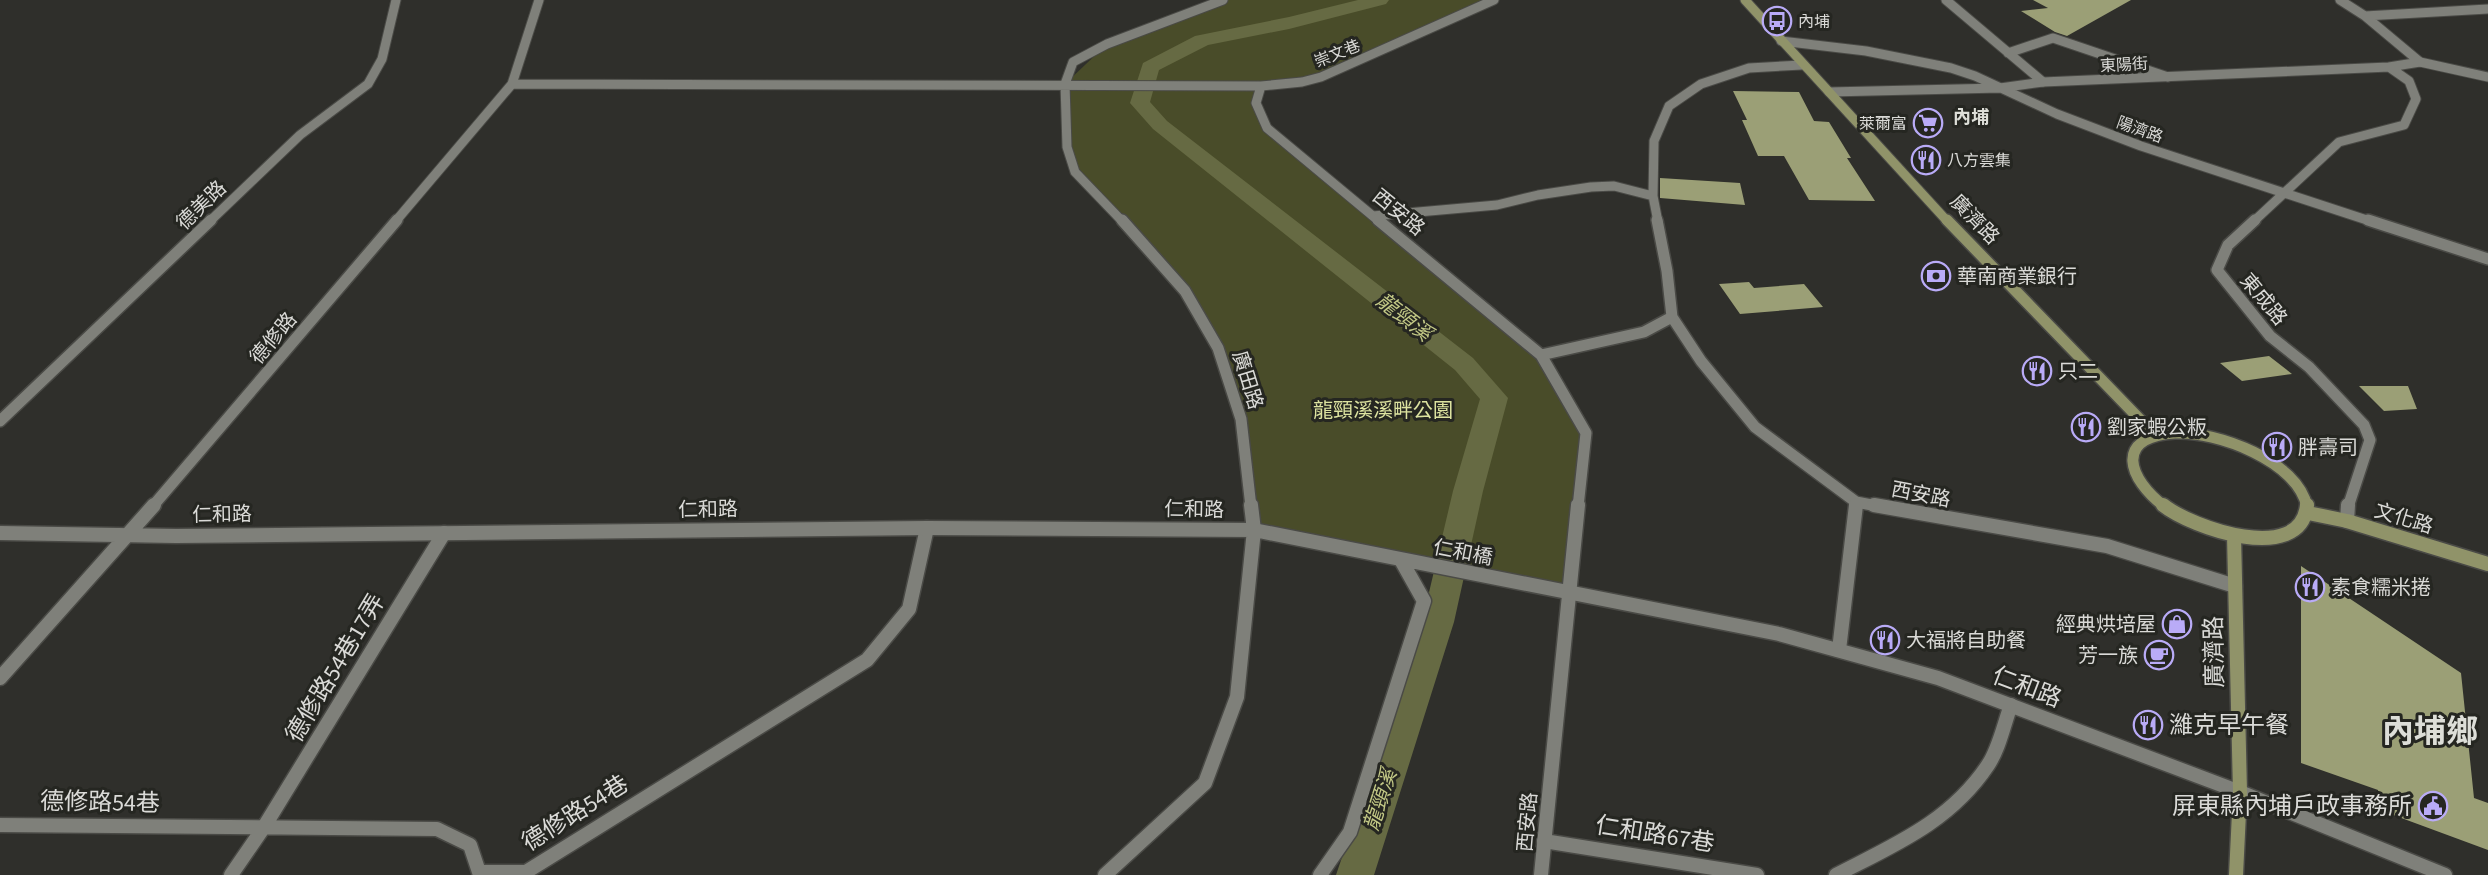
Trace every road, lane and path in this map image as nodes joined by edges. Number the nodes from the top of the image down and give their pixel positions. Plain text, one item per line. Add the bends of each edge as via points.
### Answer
1 (396, 0) edge
2 (539, 0) edge
3 (1223, 0) edge
4 (1494, 0) edge
5 (1745, 0) edge
6 (1946, 0) edge
7 (2340, 0) edge
8 (1192, 6) edge
9 (2488, 9) edge
10 (2365, 16) junction
11 (1781, 41) junction
12 (2008, 53) junction
13 (2420, 62) junction
14 (1802, 65) junction
15 (2389, 67) junction
16 (2168, 77) junction
17 (2488, 77) edge
18 (2043, 82) junction
19 (512, 84) junction
20 (1065, 84) junction
21 (1261, 86) junction
22 (2000, 88) junction
23 (1829, 92) junction
24 (2283, 194) junction
25 (1653, 196) junction
26 (1373, 216) junction
27 (2488, 259) edge
28 (1672, 317) junction
29 (1541, 355) junction
30 (0, 422) edge
31 (2155, 435) junction
32 (1856, 502) junction
33 (2308, 513) junction
34 (2347, 521) junction
35 (927, 528) junction
36 (1254, 530) junction
37 (0, 533) edge
38 (444, 533) junction
39 (125, 536) junction
40 (2234, 536) junction
41 (1407, 562) junction
42 (2488, 564) edge
43 (1506, 580) joint
44 (2235, 586) junction
45 (1568, 593) junction
46 (1839, 650) junction
47 (0, 678) edge
48 (2011, 705) junction
49 (2240, 792) junction
50 (0, 825) edge
51 (264, 827) junction
52 (1544, 841) junction
53 (231, 875) edge
54 (1105, 875) edge
55 (1320, 875) edge
56 (1541, 875) edge
57 (1757, 875) edge
58 (1836, 875) edge
59 (2236, 875) edge
60 (2445, 875) edge

1 - 30 street, 德美路 via 382,59 368,84 300,135
2 - 19 street, 德修路
3 - 8 street, 廣田路
4 - 21 street, 崇文巷 via 1321,77
5 - 11 main road, 廣濟路
6 - 12 street
7 - 10 street
8 - 20 street, 廣田路 via 1072,62
9 - 10 street
10 - 13 street
11 - 14 main road, 廣濟路
11 - 22 street, 陽濟路 via 1866,51 1951,68
12 - 16 street via 2053,38
12 - 18 street
13 - 15 street, 東陽街
13 - 17 street
14 - 23 main road, 廣濟路
14 - 25 street, 西安路 via 1749,68 1701,84 1669,106 1654,141
15 - 16 street, 東陽街
15 - 24 street, 東成路 via 2409,81 2416,99 2404,125 2339,142
16 - 18 street, 東陽街
18 - 22 street, 東陽街
19 - 20 street, 崇文巷
19 - 39 street, 德修路
20 - 21 street, 崇文巷
20 - 36 street, 廣田路 via 1067,147 1075,172 1185,291 1218,348 1241,419
21 - 26 street, 西安路 via 1256,103 1267,128
22 - 23 street, 東陽街
22 - 24 street, 陽濟路 via 2141,146
23 - 31 main road, 廣濟路 via 1912,184
24 - 27 street, 陽濟路
24 - 34 street, 東成路 via 2228,245 2217,270 2270,336 2309,367 2364,425 2370,440 2348,502
25 - 26 street via 1614,186 1591,187 1497,205
25 - 28 street, 西安路
26 - 29 street, 西安路
28 - 29 street via 1644,332
28 - 32 street, 西安路 via 1701,361 1755,427
29 - 45 street, 西安路 via 1586,433
31 - 33 main road via 2199,434 2252,451 2294,480 2305,497
31 - 40 main road via 2138,444 2131,458 2134,475 2148,494 2201,526
32 - 44 street, 西安路 via 2107,546
32 - 46 street
33 - 34 main road, 文化路
33 - 40 main road via 2302,526 2286,536
34 - 42 main road, 文化路
35 - 36 street, 仁和路
35 - 38 street, 仁和路
35 - 51 street, 德修路54巷 via 909,609 867,660 526,872 479,872 470,845 436,829
36 - 41 street, 仁和路
36 - 54 street, 廣田路 via 1237,697 1204,783
37 - 39 street, 仁和路
38 - 39 street, 仁和路
38 - 51 street, 德修路54巷17弄
39 - 47 street, 德修路
40 - 44 main road, 廣濟路
41 - 43 street, 仁和橋
41 - 55 street via 1424,601 1350,832
43 - 45 street, 仁和路
44 - 49 main road, 廣濟路
45 - 46 street, 仁和路 via 1779,633
45 - 52 street, 西安路
46 - 48 street, 仁和路 via 1938,678
48 - 49 street, 仁和路
48 - 58 street via 1989,764 1956,806 1919,832
49 - 59 main road, 廣濟路
49 - 60 street, 仁和路
50 - 51 street, 德修路54巷
51 - 53 street, 德修路54巷17弄
52 - 56 street, 西安路
52 - 57 street, 仁和路67巷

